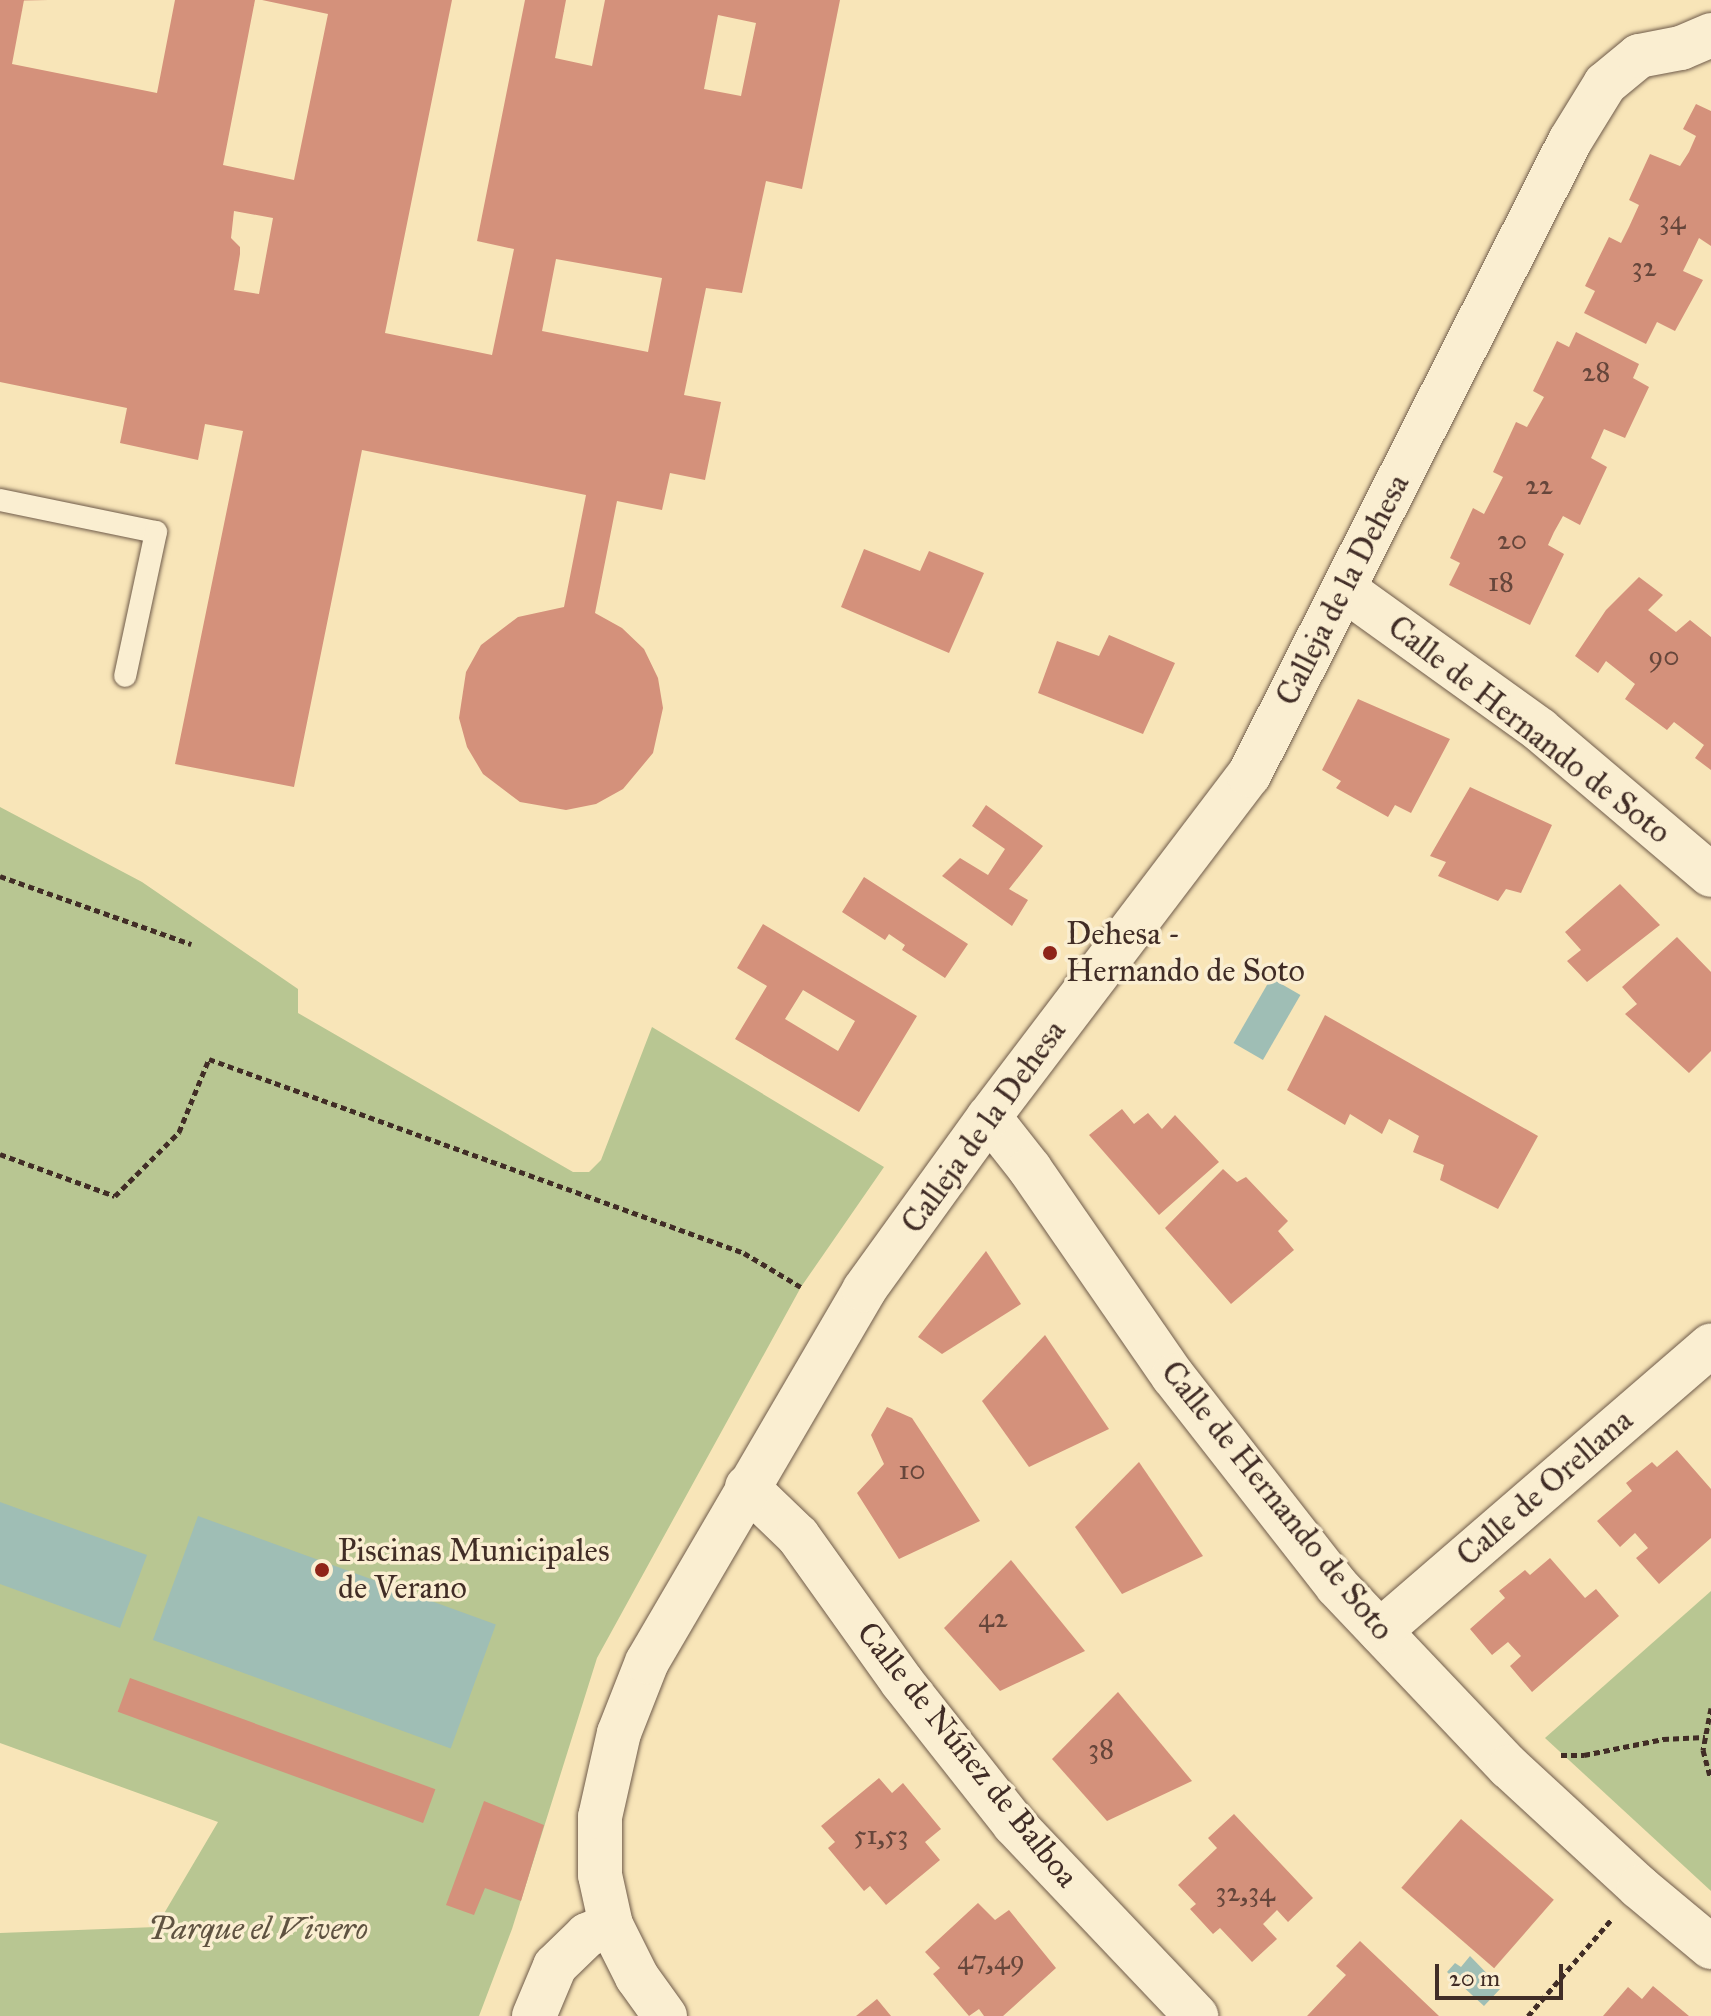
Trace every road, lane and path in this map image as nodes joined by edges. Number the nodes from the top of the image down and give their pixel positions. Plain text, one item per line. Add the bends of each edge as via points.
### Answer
1 (1711, 35) edge
2 (0, 500) edge
3 (1344, 589) junction
4 (125, 676) dead end
5 (1711, 875) edge
6 (0, 876) edge
7 (191, 944) dead end
8 (989, 1117) junction
9 (0, 1154) edge
10 (801, 1287) dead end
11 (1711, 1345) edge
12 (747, 1487) junction
13 (1380, 1631) junction
14 (1711, 1708) edge
15 (1705, 1737) junction
16 (1509, 1767) junction
17 (1711, 1779) edge
18 (1639, 1887) junction
19 (611, 1925) junction
20 (1711, 1947) edge
21 (534, 2016) edge
22 (665, 2016) edge
23 (1196, 2016) edge
24 (1528, 2016) edge

1 - 3 street, Calleja de la Dehesa via 1681,48 1639,56 1605,84 1570,141
2 - 4 lane via 156,532
3 - 5 street, Calle de Hernando de Soto via 1540,730
3 - 8 street, Calleja de la Dehesa via 1249,775
6 - 7 path
8 - 12 street, Calleja de la Dehesa via 864,1290
8 - 13 street, Calle de Hernando de Soto via 1173,1376 1337,1586
9 - 10 path via 115,1196 179,1132 209,1059 744,1253
11 - 13 street, Calle de Orellana
12 - 19 street, Calleja de la Dehesa via 647,1662 619,1733 600,1817 600,1875
12 - 23 street, Calle de Núñez de Balboa via 798,1536 902,1682 1014,1824
13 - 16 street, Calle de Hernando de Soto
14 - 15 path
15 - 16 path via 1558,1755
15 - 17 path
16 - 18 street, Calle de Hernando de Soto
18 - 20 street, Calle de Hernando de Soto
18 - 24 path
19 - 21 street via 587,1935 555,1966
19 - 22 street, Calleja de la Dehesa via 637,1977

